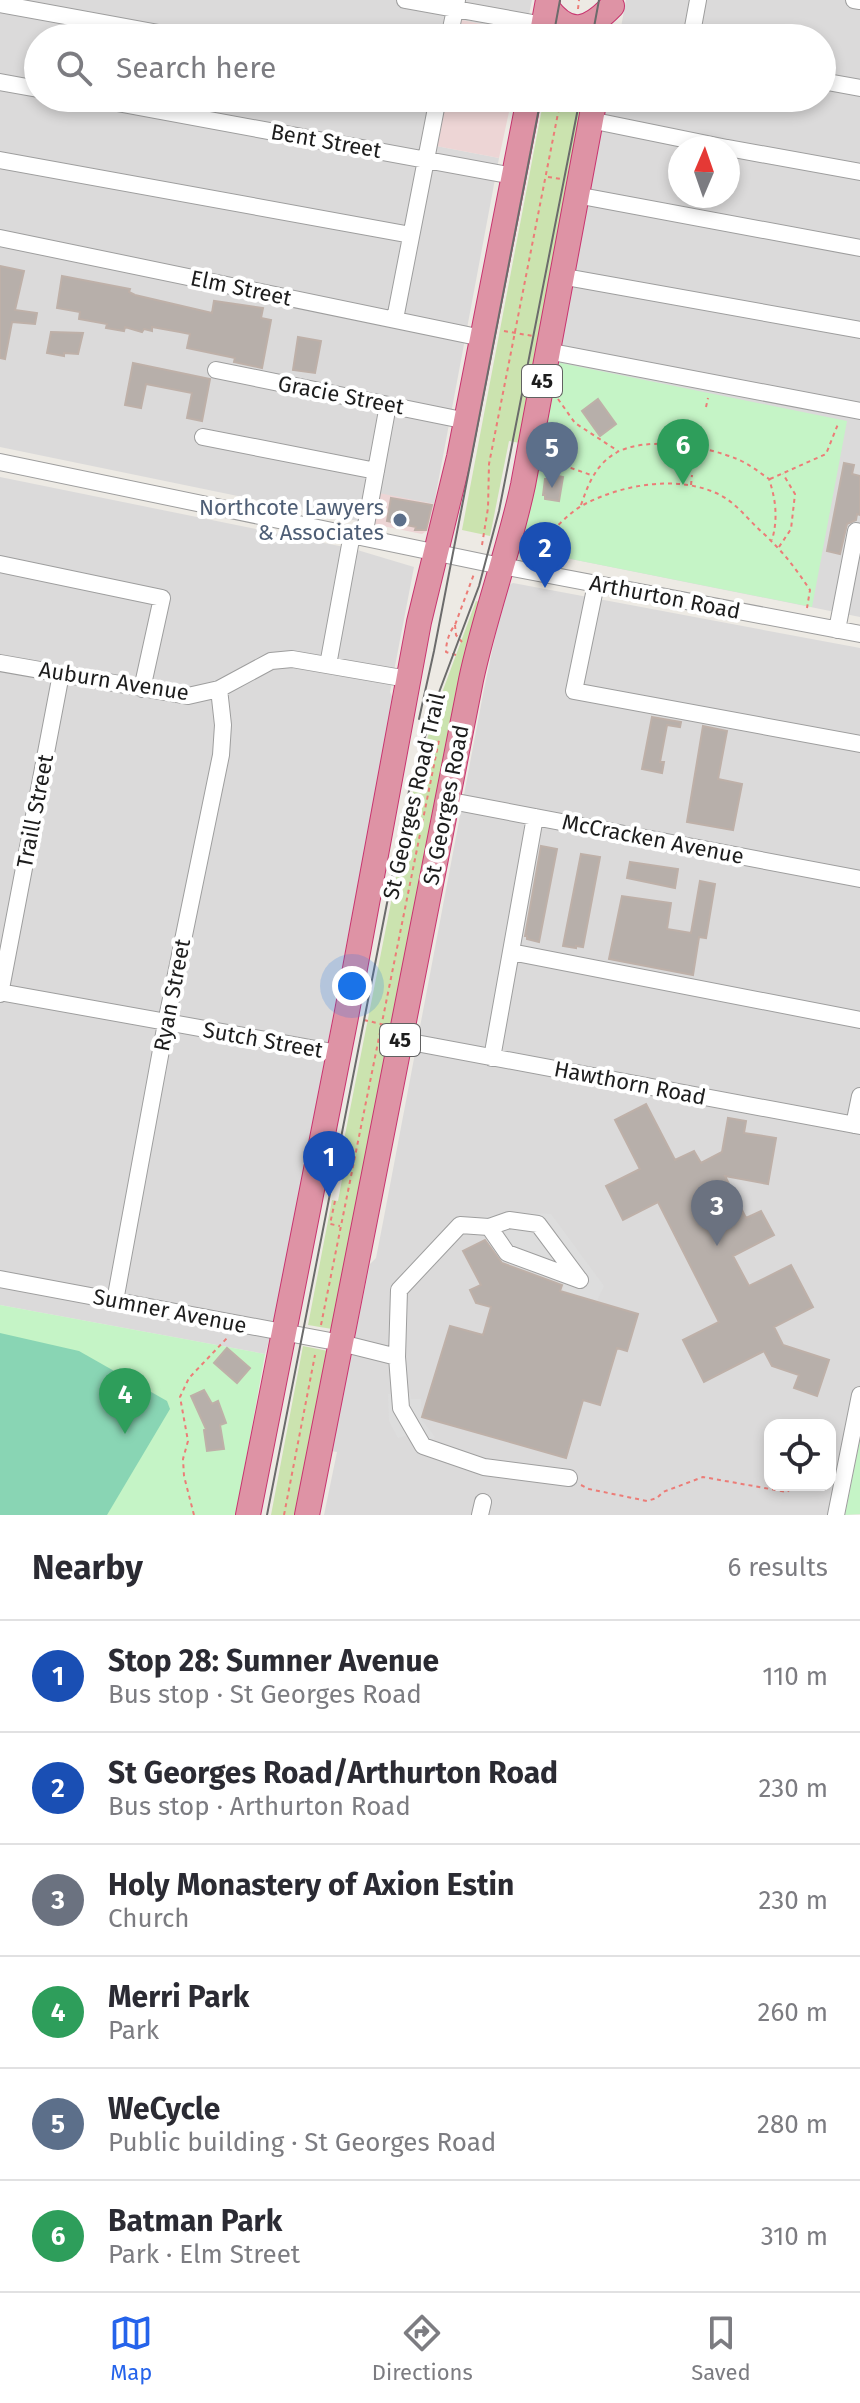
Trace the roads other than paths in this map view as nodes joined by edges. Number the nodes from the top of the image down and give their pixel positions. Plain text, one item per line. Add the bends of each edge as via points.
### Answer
1 (405, 0) edge
2 (698, 0) edge
3 (854, 0) edge
4 (860, 1) edge
5 (613, 3) edge
6 (0, 4) edge
7 (456, 4) edge
8 (545, 17) edge
9 (109, 24) edge
10 (452, 24) edge
11 (570, 24) edge
12 (591, 24) edge
13 (609, 24) edge
14 (694, 24) edge
15 (0, 82) edge
16 (836, 84) edge
17 (24, 86) edge
18 (860, 88) edge
19 (167, 112) edge
20 (435, 112) edge
21 (526, 112) edge
22 (592, 112) edge
23 (603, 112) edge
24 (686, 136) edge
25 (740, 150) edge
26 (426, 159) junction
27 (0, 160) edge
28 (860, 172) edge
29 (513, 176) junction
30 (576, 195) junction
31 (411, 235) junction
32 (0, 238) edge
33 (860, 248) edge
34 (560, 276) junction
35 (395, 319) junction
36 (860, 330) edge
37 (483, 333) junction
38 (548, 345) junction
39 (216, 370) dead end
40 (388, 405) junction
41 (852, 409) edge
42 (467, 421) junction
43 (203, 437) dead end
44 (0, 462) edge
45 (376, 471) junction
46 (860, 532) edge
47 (358, 535) junction
48 (436, 552) junction
49 (0, 564) edge
50 (490, 564) junction
51 (596, 584) junction
52 (837, 630) junction
53 (860, 634) edge
54 (0, 663) edge
55 (328, 665) junction
56 (61, 674) junction
57 (411, 676) junction
58 (142, 689) junction
59 (219, 689) junction
60 (860, 744) edge
61 (446, 800) junction
62 (535, 817) junction
63 (860, 879) edge
64 (511, 952) junction
65 (0, 993) edge
66 (860, 1020) edge
67 (166, 1023) junction
68 (391, 1032) junction
69 (338, 1053) junction
70 (492, 1058) junction
71 (860, 1096) edge
72 (857, 1126) edge
73 (489, 1227) junction
74 (0, 1279) edge
75 (115, 1301) junction
76 (284, 1332) junction
77 (330, 1341) junction
78 (397, 1357) junction
79 (860, 1395) edge
80 (569, 1478) road end
81 (248, 1515) edge
82 (307, 1515) edge
83 (836, 1515) edge

1 - 7 street
2 - 14 street
3 - 4 street
5 - 12 highway
5 - 13 highway
6 - 9 street
7 - 8 street
7 - 10 street
8 - 11 highway
15 - 17 street
16 - 18 street
19 - 26 street, Bent Street
20 - 26 street
21 - 29 highway
22 - 30 highway, St Georges Road / 45
23 - 24 street
25 - 28 street
26 - 29 street, Bent Street
26 - 31 street
27 - 31 street
29 - 37 highway
30 - 33 street
30 - 34 highway, St Georges Road / 45
31 - 35 street
32 - 35 street, Elm Street
34 - 36 street
34 - 38 highway, St Georges Road / 45
35 - 37 street, Elm Street
37 - 42 highway
38 - 41 street
38 - 50 highway, St Georges Road / 45 via 521,497
39 - 40 street, Gracie Street
40 - 42 street, Gracie Street
40 - 45 street
42 - 48 highway
43 - 45 street
44 - 47 street, Arthurton Road
45 - 47 street
46 - 52 street via 856,531
47 - 48 street, Arthurton Road
47 - 55 street
48 - 50 street, Arthurton Road
48 - 57 highway
49 - 58 street via 162,598
50 - 51 street, Arthurton Road
50 - 61 highway, St Georges Road / 45
51 - 52 street, Arthurton Road
51 - 60 street via 574,691
52 - 53 street, Arthurton Road
54 - 56 street, Auburn Avenue
55 - 57 street, Auburn Avenue
55 - 59 street, Auburn Avenue via 271,661
56 - 58 street, Auburn Avenue
56 - 65 street, Traill Street
57 - 69 highway
58 - 59 street, Auburn Avenue via 188,696
59 - 67 street, Ryan Street via 221,755
61 - 62 street, McCracken Avenue
61 - 68 highway, St Georges Road / 45
62 - 63 street, McCracken Avenue
62 - 64 street
64 - 66 street
64 - 70 street
65 - 67 street, Sutch Street
67 - 69 street, Sutch Street
67 - 75 street, Ryan Street
68 - 70 street, Hawthorn Road
68 - 77 highway, St Georges Road / 45
69 - 76 highway
70 - 72 street, Hawthorn Road
71 - 72 street
73 - 73 street via 507,1253 580,1280 538,1224 509,1220
73 - 78 street via 460,1225 399,1290
74 - 75 street, Sumner Avenue
75 - 76 street, Sumner Avenue
76 - 77 street, Sumner Avenue
76 - 81 highway
77 - 78 street, Sumner Avenue
77 - 82 highway, St Georges Road / 45
78 - 80 street via 401,1408 423,1446 484,1467
79 - 83 street

